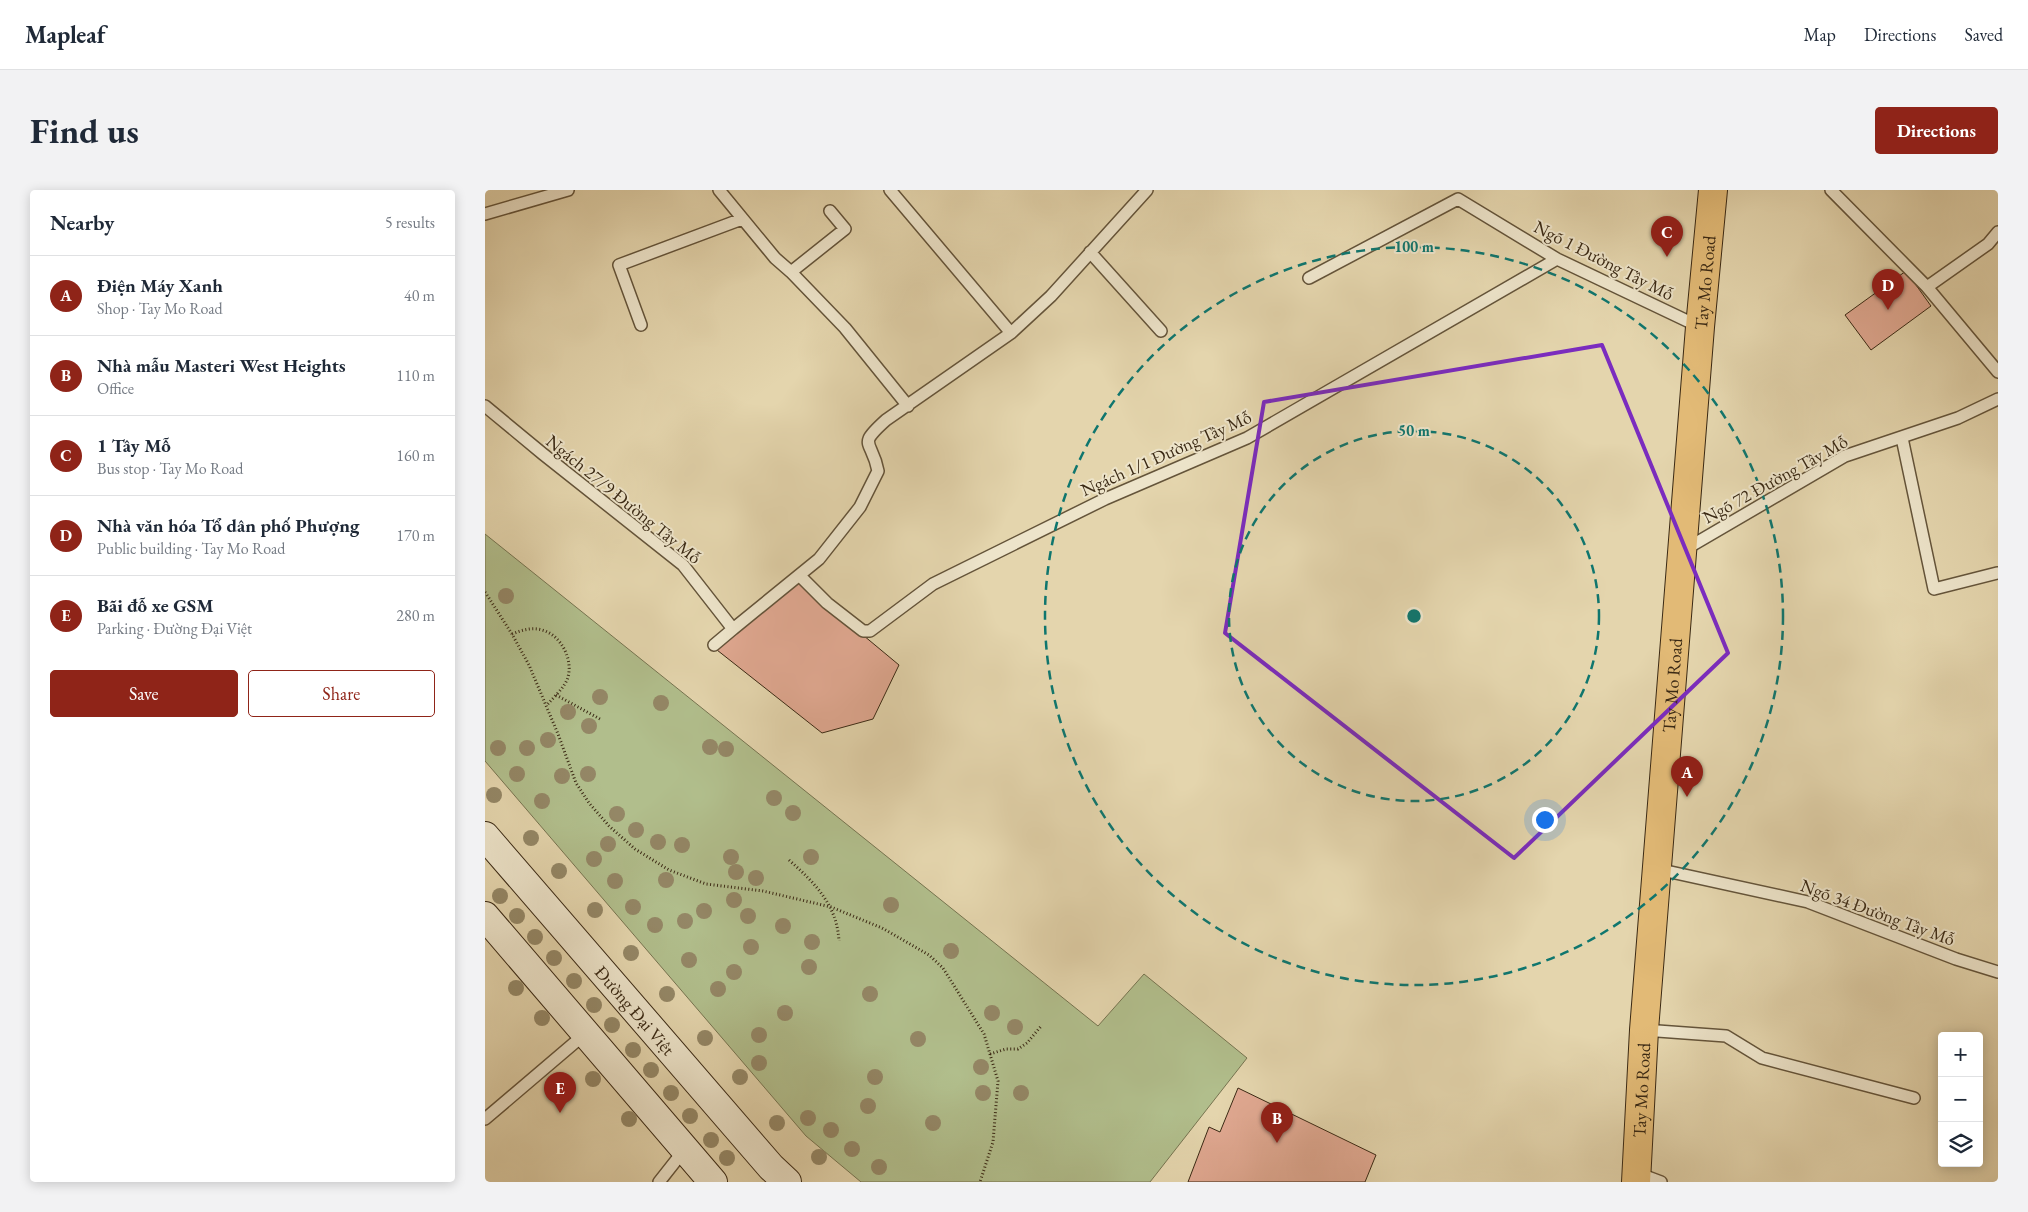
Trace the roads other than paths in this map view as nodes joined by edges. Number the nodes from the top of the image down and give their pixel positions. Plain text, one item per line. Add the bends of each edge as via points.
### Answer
1 (569, 190) edge
2 (719, 190) edge
3 (890, 190) edge
4 (1147, 190) edge
5 (1713, 190) edge
6 (1831, 190) edge
7 (830, 210) dead end
8 (485, 214) edge
9 (742, 219) junction
10 (1998, 232) edge
11 (1090, 252) junction
12 (1557, 259) junction
13 (791, 272) junction
14 (1309, 278) dead end
15 (1927, 287) junction
16 (641, 325) dead end
17 (1700, 327) junction
18 (1161, 331) dead end
19 (1011, 332) junction
20 (1998, 372) edge
21 (1998, 399) edge
22 (485, 406) edge
23 (908, 406) junction
24 (1902, 438) junction
25 (1683, 551) junction
26 (1997, 573) edge
27 (799, 576) junction
28 (733, 629) junction
29 (714, 645) dead end
30 (485, 836) edge
31 (1657, 869) junction
32 (485, 916) edge
33 (1998, 972) edge
34 (1644, 1030) junction
35 (586, 1033) junction
36 (1914, 1098) dead end
37 (485, 1119) edge
38 (686, 1148) junction
39 (780, 1177) edge
40 (1644, 1179) edge
41 (659, 1182) edge
42 (713, 1182) edge

1 - 8 lane
2 - 9 lane
3 - 19 lane
4 - 11 lane
5 - 17 main road, Tay Mo Road
6 - 15 lane
7 - 13 lane via 845,229
9 - 13 lane
9 - 16 lane via 619,265
10 - 15 lane via 1988,244
11 - 18 lane
11 - 19 lane via 1051,296
12 - 14 lane, Ngõ 1 Đường Tây Mỗ via 1458,199
12 - 17 lane, Ngõ 1 Đường Tây Mỗ
12 - 27 lane, Ngách 1/1 Đường Tây Mỗ via 1247,438 1097,503 933,584 870,631 863,631
13 - 23 lane via 845,328
15 - 20 lane
17 - 25 main road, Tay Mo Road
19 - 23 lane
21 - 24 lane, Ngõ 72 Đường Tây Mỗ via 1958,418
22 - 28 lane, Ngách 27/9 Đường Tây Mỗ via 683,565
23 - 27 lane via 870,434 867,442 877,466 877,476 855,514 819,560
24 - 25 lane, Ngõ 72 Đường Tây Mỗ via 1845,456
24 - 26 lane via 1933,589
25 - 31 main road, Tay Mo Road
27 - 28 lane
28 - 29 lane
30 - 39 street, Đường Đại Việt
31 - 33 lane, Ngõ 34 Đường Tây Mỗ via 1808,902
31 - 34 main road, Tay Mo Road
32 - 35 street
34 - 36 lane via 1726,1036 1763,1058
34 - 40 main road, Tay Mo Road
35 - 37 lane
35 - 38 street
38 - 41 lane
38 - 42 street

